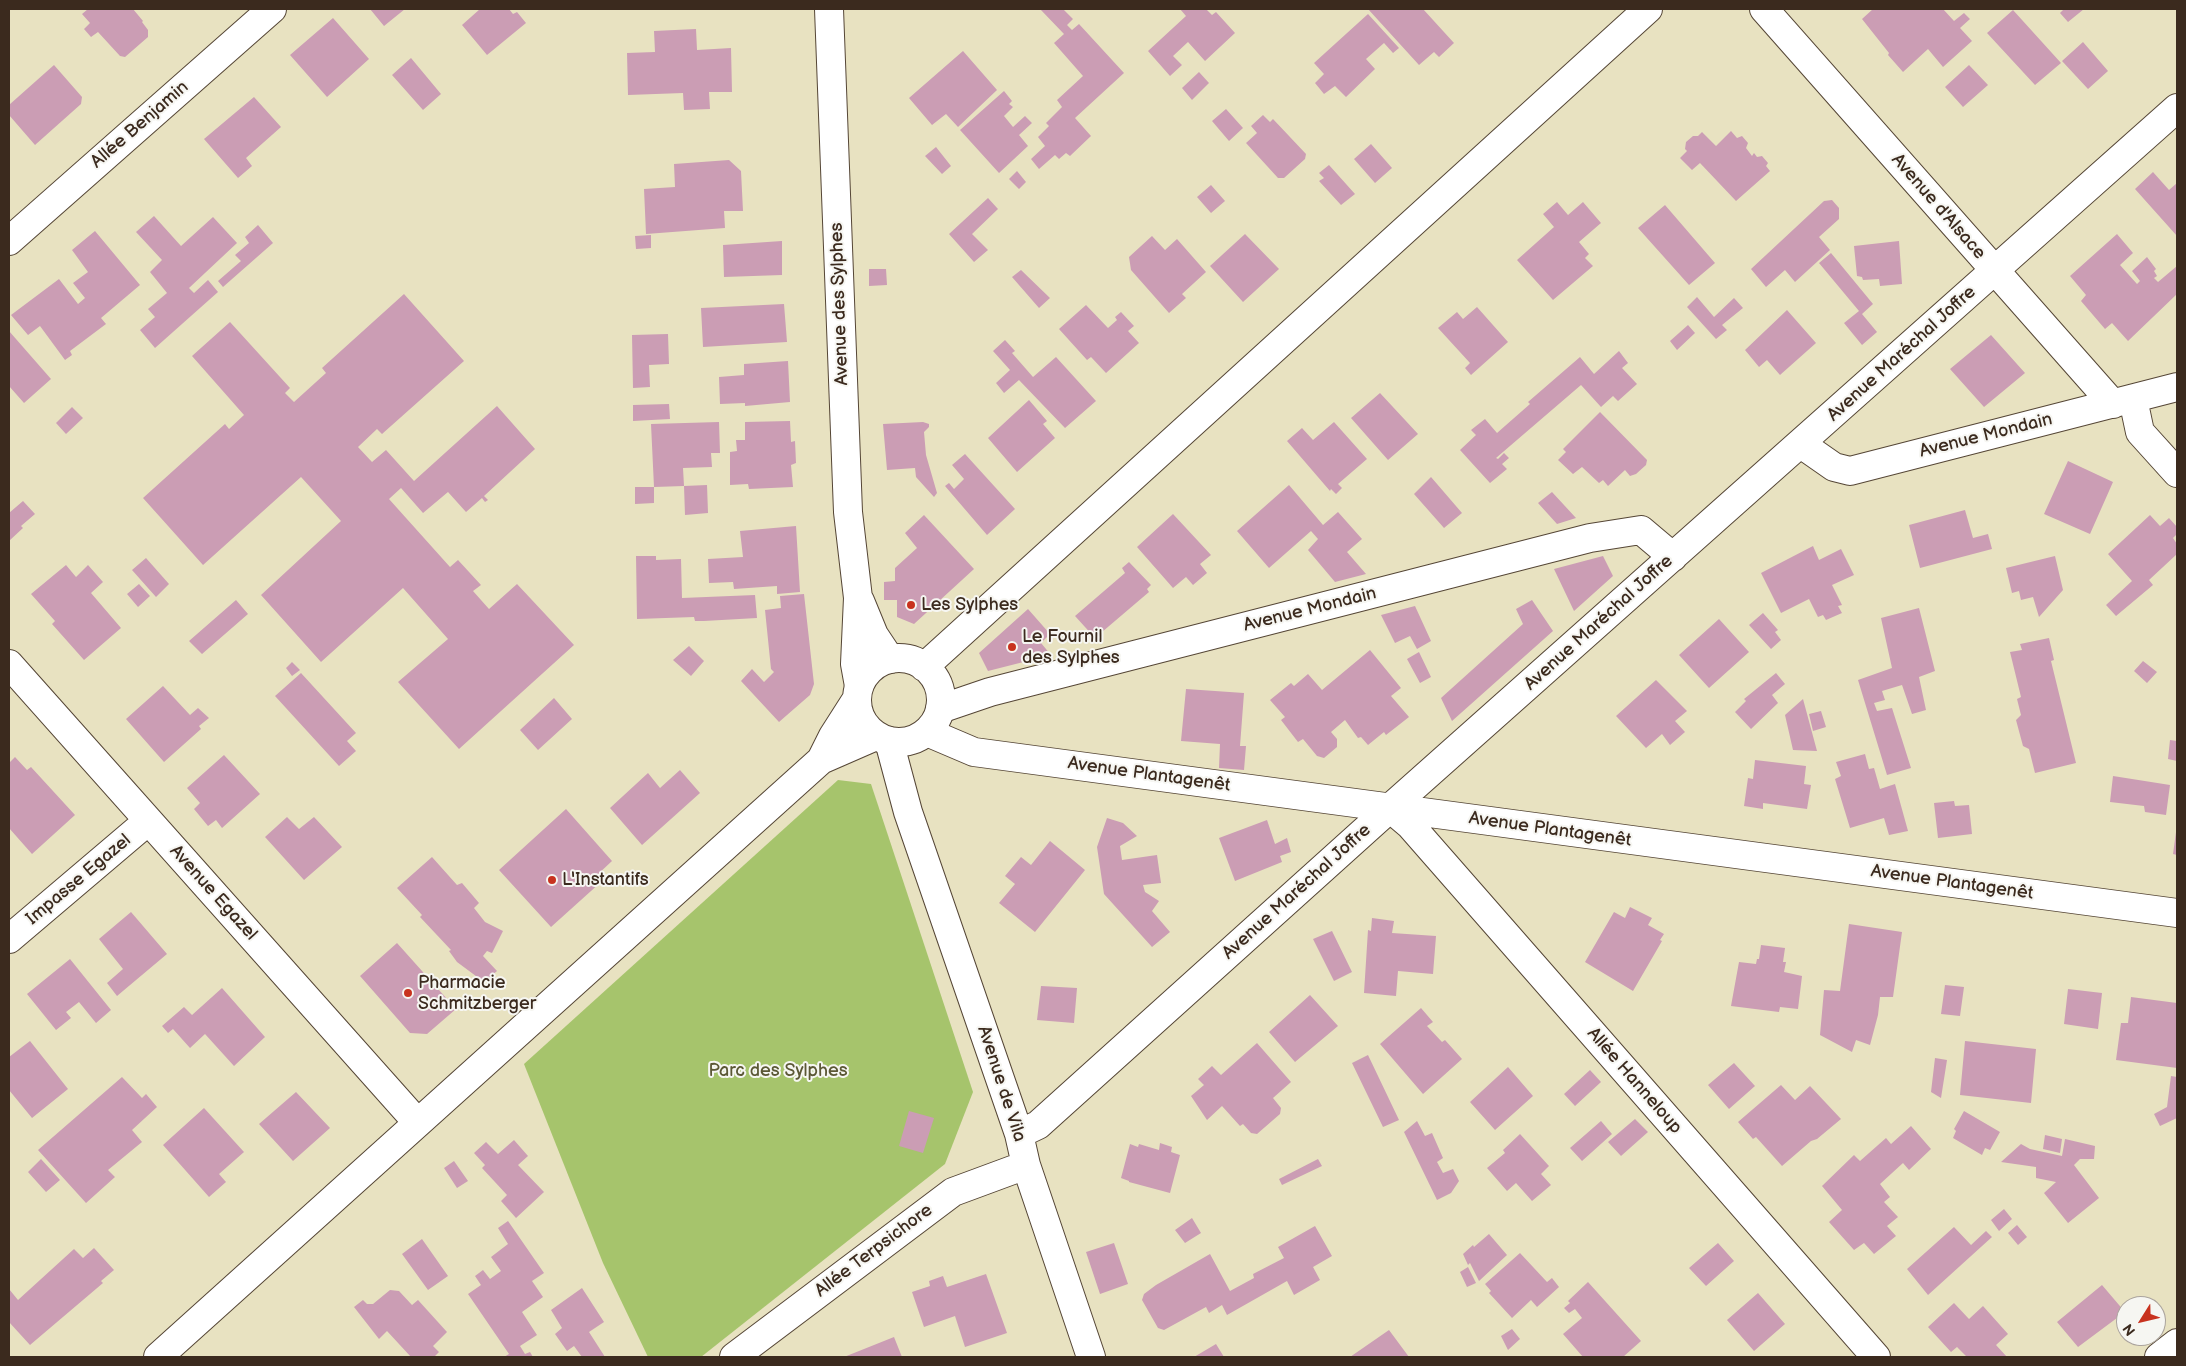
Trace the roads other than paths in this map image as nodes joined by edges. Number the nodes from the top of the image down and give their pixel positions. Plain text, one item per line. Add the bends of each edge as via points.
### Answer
1 (272, 9) edge
2 (829, 9) edge
3 (1648, 9) edge
4 (1764, 9) edge
5 (2177, 108) edge
6 (9, 241) edge
7 (1995, 271) junction
8 (2177, 386) edge
9 (2123, 402) junction
10 (1802, 444) junction
11 (2177, 473) edge
12 (1672, 557) junction
13 (858, 598) junction
14 (890, 658) junction
15 (9, 664) edge
16 (924, 668) junction
17 (858, 693) junction
18 (940, 709) junction
19 (921, 736) junction
20 (882, 738) junction
21 (821, 760) junction
22 (1390, 808) junction
23 (908, 812) junction
24 (148, 820) junction
25 (2177, 913) edge
26 (9, 939) edge
27 (417, 1122) junction
28 (1019, 1134) junction
29 (1026, 1165) junction
30 (2177, 1343) edge
31 (158, 1357) edge
32 (734, 1357) edge
33 (1091, 1357) edge
34 (1876, 1357) edge
35 (2159, 1357) edge

1 - 6 street, Allée Benjamin
2 - 13 street, Avenue des Sylphes via 848,512
3 - 16 street
4 - 7 street, Avenue d'Alsace
5 - 7 street, Avenue Maréchal Joffre
7 - 9 street, Avenue d'Alsace
7 - 10 street, Avenue Maréchal Joffre
8 - 9 street, Avenue Mondain
9 - 10 street, Avenue Mondain via 1850,471 1834,467
9 - 11 street, Avenue d'Alsace via 2140,432
10 - 12 street, Avenue Maréchal Joffre
12 - 18 street, Avenue Mondain via 1641,530 1590,538 990,692
12 - 22 street, Avenue Maréchal Joffre
13 - 14 street, Avenue des Sylphes via 874,635
13 - 17 street, Avenue des Sylphes via 855,664
14 - 16 street via 918,662
14 - 17 street via 866,673
15 - 24 street, Avenue Egazel
16 - 18 street via 937,682 941,695
17 - 20 street via 859,714 866,726
17 - 21 street
18 - 19 street via 936,721
19 - 20 street via 902,743
19 - 22 street, Avenue Plantagenêt via 974,752
19 - 23 street, Avenue de Vila via 910,754
20 - 21 street
20 - 23 street, Avenue de Vila
21 - 27 street
22 - 25 street, Avenue Plantagenêt
22 - 28 street, Avenue Maréchal Joffre via 1038,1125
22 - 34 street, Allée Hanneloup via 1410,825
23 - 28 street, Avenue de Vila
24 - 26 street, Impasse Egazel
24 - 27 street, Avenue Egazel
27 - 31 street
28 - 29 street, Avenue de Vila
29 - 32 street, Allée Terpsichore via 953,1192
29 - 33 street, Avenue de Vila
30 - 35 street

